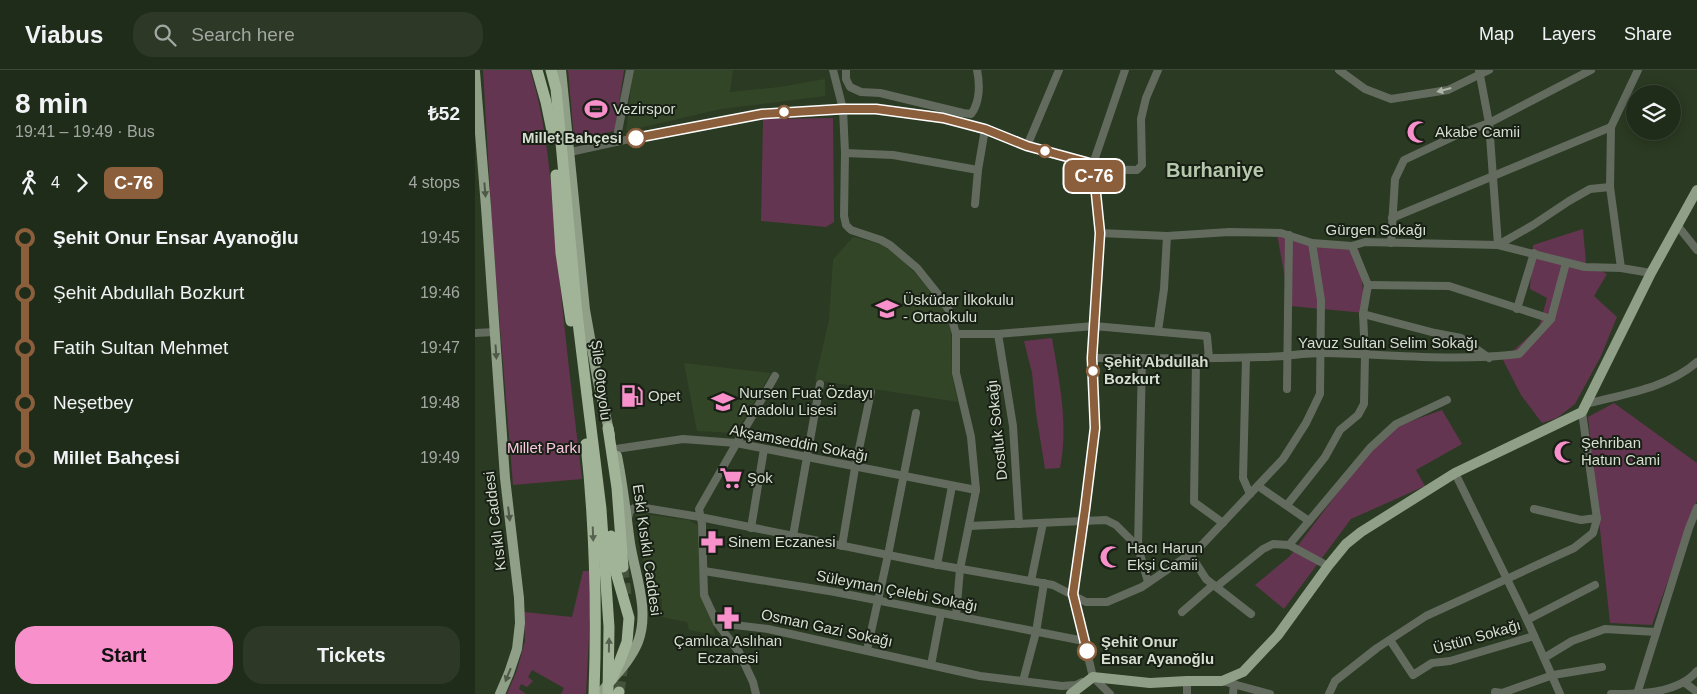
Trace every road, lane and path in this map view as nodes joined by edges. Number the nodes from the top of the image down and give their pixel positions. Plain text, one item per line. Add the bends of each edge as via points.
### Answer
1 (537, 70) edge
2 (544, 70) edge
3 (551, 70) edge
4 (561, 70) edge
5 (630, 70) edge
6 (833, 70) edge
7 (846, 70) edge
8 (977, 70) edge
9 (1059, 70) edge
10 (1125, 70) edge
11 (1158, 70) edge
12 (1339, 70) edge
13 (1489, 70) edge
14 (1591, 70) edge
15 (1638, 70) edge
16 (475, 72) edge
17 (1480, 72) edge
18 (843, 109) junction
19 (1489, 123) junction
20 (1611, 127) junction
21 (985, 129) junction
22 (553, 136) junction
23 (616, 142) junction
24 (1027, 146) junction
25 (570, 152) junction
26 (845, 153) junction
27 (1093, 164) junction
28 (978, 170) junction
29 (1493, 177) junction
30 (1610, 187) junction
31 (1697, 190) edge
32 (975, 204) dead end
33 (1392, 218) junction
34 (1677, 225) junction
35 (1100, 233) junction
36 (1289, 235) junction
37 (1167, 236) junction
38 (1312, 243) junction
39 (1391, 243) junction
40 (1498, 245) junction
41 (1352, 246) junction
42 (1697, 250) edge
43 (1534, 253) junction
44 (1566, 263) junction
45 (1621, 268) junction
46 (1651, 273) junction
47 (1368, 285) junction
48 (1517, 309) junction
49 (1363, 314) junction
50 (1551, 319) junction
51 (1094, 326) junction
52 (495, 332) junction
53 (1158, 332) junction
54 (475, 333) edge
55 (956, 334) junction
56 (998, 334) junction
57 (1321, 353) junction
58 (1365, 355) junction
59 (1287, 357) junction
60 (1092, 358) junction
61 (1142, 358) junction
62 (1209, 358) junction
63 (1246, 358) junction
64 (1489, 358) junction
65 (1196, 359) junction
66 (1697, 362) edge
67 (775, 376) dead end
68 (586, 379) junction
69 (820, 384) dead end
70 (1287, 389) dead end
71 (871, 392) dead end
72 (1447, 400) dead end
73 (1584, 408) junction
74 (916, 413) dead end
75 (608, 428) junction
76 (736, 443) junction
77 (616, 449) junction
78 (763, 449) junction
79 (807, 458) junction
80 (855, 468) junction
81 (1455, 473) junction
82 (903, 476) junction
83 (952, 486) junction
84 (1258, 486) junction
85 (976, 490) junction
86 (1249, 494) junction
87 (1287, 506) junction
88 (1697, 508) edge
89 (1534, 509) dead end
90 (700, 517) junction
91 (1597, 518) junction
92 (1309, 521) junction
93 (627, 522) junction
94 (1083, 522) junction
95 (1043, 523) junction
96 (1223, 523) junction
97 (1019, 524) junction
98 (969, 526) junction
99 (751, 528) junction
100 (793, 536) junction
101 (1289, 545) junction
102 (842, 546) junction
103 (1138, 548) junction
104 (1190, 554) junction
105 (889, 555) junction
106 (937, 565) junction
107 (623, 566) tunnel mouth
108 (1328, 566) junction
109 (960, 568) junction
110 (704, 571) junction
111 (1506, 579) junction
112 (1031, 581) junction
113 (1148, 582) junction
114 (1044, 583) junction
115 (1595, 585) dead end
116 (1215, 586) junction
117 (1073, 594) junction
118 (878, 600) junction
119 (1182, 612) dead end
120 (941, 613) junction
121 (1251, 614) dead end
122 (956, 616) junction
123 (1527, 620) junction
124 (717, 623) junction
125 (1036, 632) junction
126 (1656, 632) junction
127 (1533, 636) junction
128 (1390, 640) junction
129 (1084, 641) junction
130 (867, 650) junction
131 (1544, 658) junction
132 (931, 665) junction
133 (1602, 667) dead end
134 (1697, 671) edge
135 (1553, 675) junction
136 (1093, 678) junction
137 (611, 680) junction
138 (1023, 681) junction
139 (1187, 681) junction
140 (1222, 681) junction
141 (1684, 682) junction
142 (1234, 684) junction
143 (1495, 692) dead end
144 (1697, 692) edge
145 (615, 693) edge
146 (500, 694) edge
147 (594, 694) edge
148 (600, 694) edge
149 (756, 694) edge
150 (1071, 694) edge
151 (1111, 694) edge
152 (1187, 694) edge
153 (1233, 694) edge
154 (1270, 694) edge
155 (1329, 694) edge
156 (1560, 694) edge
157 (1611, 694) edge
158 (1638, 694) edge

1 - 22 highway
2 - 22 highway, Şile Otoyolu
3 - 68 highway, Şile Otoyolu via 556,89
4 - 25 main road, Eski Kısıklı Caddesi
5 - 23 street
6 - 18 street
7 - 8 street via 850,87 861,92 880,93 971,114 979,88
9 - 24 street
10 - 27 street
11 - 27 street via 1141,120 1142,165 1137,170
17 -> 12 street via 1448,90 1391,99 1365,89
13 - 17 street
14 - 19 street
15 - 20 street
16 -> 52 main road, Kısıklı Caddesi
17 - 19 street
18 - 21 street via 876,109 934,117
18 - 23 street via 762,114
18 - 26 street
19 - 29 street
19 - 33 street via 1404,160 1395,178
20 - 29 street
20 - 30 street
21 - 24 street
21 - 28 street
22 -> 147 highway, Şile Otoyolu via 561,253 579,381 592,512 596,647
23 - 25 street
24 - 27 street
25 - 75 main road, Eski Kısıklı Caddesi via 585,310
26 - 28 street via 893,156
26 - 55 street via 846,225 862,235 881,240 905,256 941,298 950,312
27 - 35 street
28 - 32 street
29 - 33 street
29 - 40 street
30 - 40 street via 1589,190
30 - 45 street
31 - 34 main road
33 - 39 street
34 - 42 street
34 - 46 main road
35 - 37 street, Gürgen Sokağı
35 - 51 street
36 - 37 street, Gürgen Sokağı via 1229,232
36 - 38 street, Gürgen Sokağı
36 - 59 street
37 - 53 street
38 - 41 street, Gürgen Sokağı
38 - 57 street via 1321,300
39 - 40 street, Gürgen Sokağı
39 - 41 street, Gürgen Sokağı via 1365,242
40 - 43 street, Gürgen Sokağı
41 - 47 street
43 - 44 street, Gürgen Sokağı
43 - 48 street
44 - 45 street, Gürgen Sokağı
44 - 50 street, Yavuz Sultan Selim Sokağı
45 - 46 street, Gürgen Sokağı
46 - 73 main road
47 - 48 street via 1449,286
47 - 49 street
48 - 50 street
49 - 58 street
49 - 64 street via 1461,338
50 - 64 street, Yavuz Sultan Selim Sokağı via 1519,354
51 - 53 street
51 - 56 street
51 - 60 street
52 - 54 street
52 -> 146 main road, Kısıklı Caddesi via 505,478 519,598 517,650
53 - 62 street via 1207,336
55 - 56 street
55 - 85 street via 956,373 971,436
56 - 97 street, Dostluk Sokağı via 1013,426
57 - 58 street, Yavuz Sultan Selim Sokağı
57 - 59 street, Yavuz Sultan Selim Sokağı
57 - 84 street via 1320,394 1307,423 1283,459
58 - 64 street, Yavuz Sultan Selim Sokağı
58 - 87 street via 1363,404 1358,415 1340,430 1325,457
59 - 63 street, Yavuz Sultan Selim Sokağı
59 - 70 street
60 - 61 street, Yavuz Sultan Selim Sokağı
60 - 94 street via 1095,428
61 - 65 street, Yavuz Sultan Selim Sokağı
61 - 103 street
62 - 63 street, Yavuz Sultan Selim Sokağı
62 - 65 street, Yavuz Sultan Selim Sokağı
63 - 86 street via 1243,478
65 - 96 street via 1194,502
66 - 73 street via 1657,385
67 - 76 street
68 - 137 highway via 605,474 615,569 629,618 627,642
145 -> 68 highway, Şile Otoyolu via 601,509
69 - 79 street
71 - 80 street
72 - 92 street via 1395,424 1370,448
73 - 81 main road
73 - 91 street
74 - 82 street
75 - 77 main road, Eski Kısıklı Caddesi
75 - 107 highway
76 - 77 street, Akşamseddin Sokağı via 683,439
76 - 78 street, Akşamseddin Sokağı
76 - 90 street via 699,509
77 - 93 main road, Eski Kısıklı Caddesi
78 - 79 street, Akşamseddin Sokağı
78 - 99 street
79 - 80 street, Akşamseddin Sokağı
79 - 100 street
80 - 82 street, Akşamseddin Sokağı
80 - 102 street
81 - 108 main road via 1361,532
81 - 111 street
82 - 83 street, Akşamseddin Sokağı
82 - 105 street
83 - 85 street, Akşamseddin Sokağı
83 - 106 street
84 - 86 street
84 - 87 street
85 - 98 street
86 - 96 street
87 - 92 street
88 - 126 street
89 - 91 street via 1581,520
90 - 93 street via 634,508
90 - 99 street
90 - 110 street
91 - 111 street via 1593,533 1574,548
92 - 101 street
93 - 137 main road, Eski Kısıklı Caddesi via 642,604 642,628 633,654
94 - 95 street
94 - 103 street via 1106,520 1116,525
94 - 117 street
95 - 97 street
95 - 112 street
96 - 104 street
97 - 98 street
98 - 109 street
99 - 100 street
100 - 102 street
101 - 108 street
101 - 116 street via 1273,544 1263,549
102 - 105 street
103 - 113 street
104 - 113 street
104 - 116 street via 1205,579
105 - 106 street
105 - 118 street
106 - 109 street
108 - 140 main road via 1278,635 1243,672
109 - 112 street
109 - 122 street
110 - 118 street, Süleyman Çelebi Sokağı
110 - 124 street via 704,595
111 - 123 street
111 - 128 street via 1426,616
112 - 114 street
113 - 117 street via 1107,602 1087,602
114 - 117 street
114 - 125 street
115 - 123 street
116 - 119 street
116 - 121 street
117 - 129 street
118 - 120 street, Süleyman Çelebi Sokağı
118 - 130 street
120 - 122 street, Süleyman Çelebi Sokağı
120 - 132 street
122 - 125 street, Süleyman Çelebi Sokağı
123 - 127 street
124 - 130 street, Osman Gazi Sokağı via 769,628
124 - 149 street via 739,652
125 - 129 street, Süleyman Çelebi Sokağı
125 - 138 street
126 - 131 street via 1605,629 1572,641
126 - 158 street
127 - 128 street, Üstün Sokağı via 1450,661 1432,663 1413,675
127 - 131 street
128 - 155 street via 1335,681
129 - 136 street
130 - 132 street, Osman Gazi Sokağı
131 - 135 street
132 - 138 street, Osman Gazi Sokağı
133 - 135 street
134 - 141 street
135 - 143 street via 1502,693
135 - 156 street
136 - 138 street, Osman Gazi Sokağı via 1076,685 1062,686
136 - 139 main road via 1150,683
136 - 150 main road
136 - 151 street
137 - 148 main road, Eski Kısıklı Caddesi
139 - 140 main road
139 - 152 street
140 - 142 street
141 - 144 street
141 - 158 street via 1664,691
142 - 153 street
142 - 154 street
157 - 158 street

